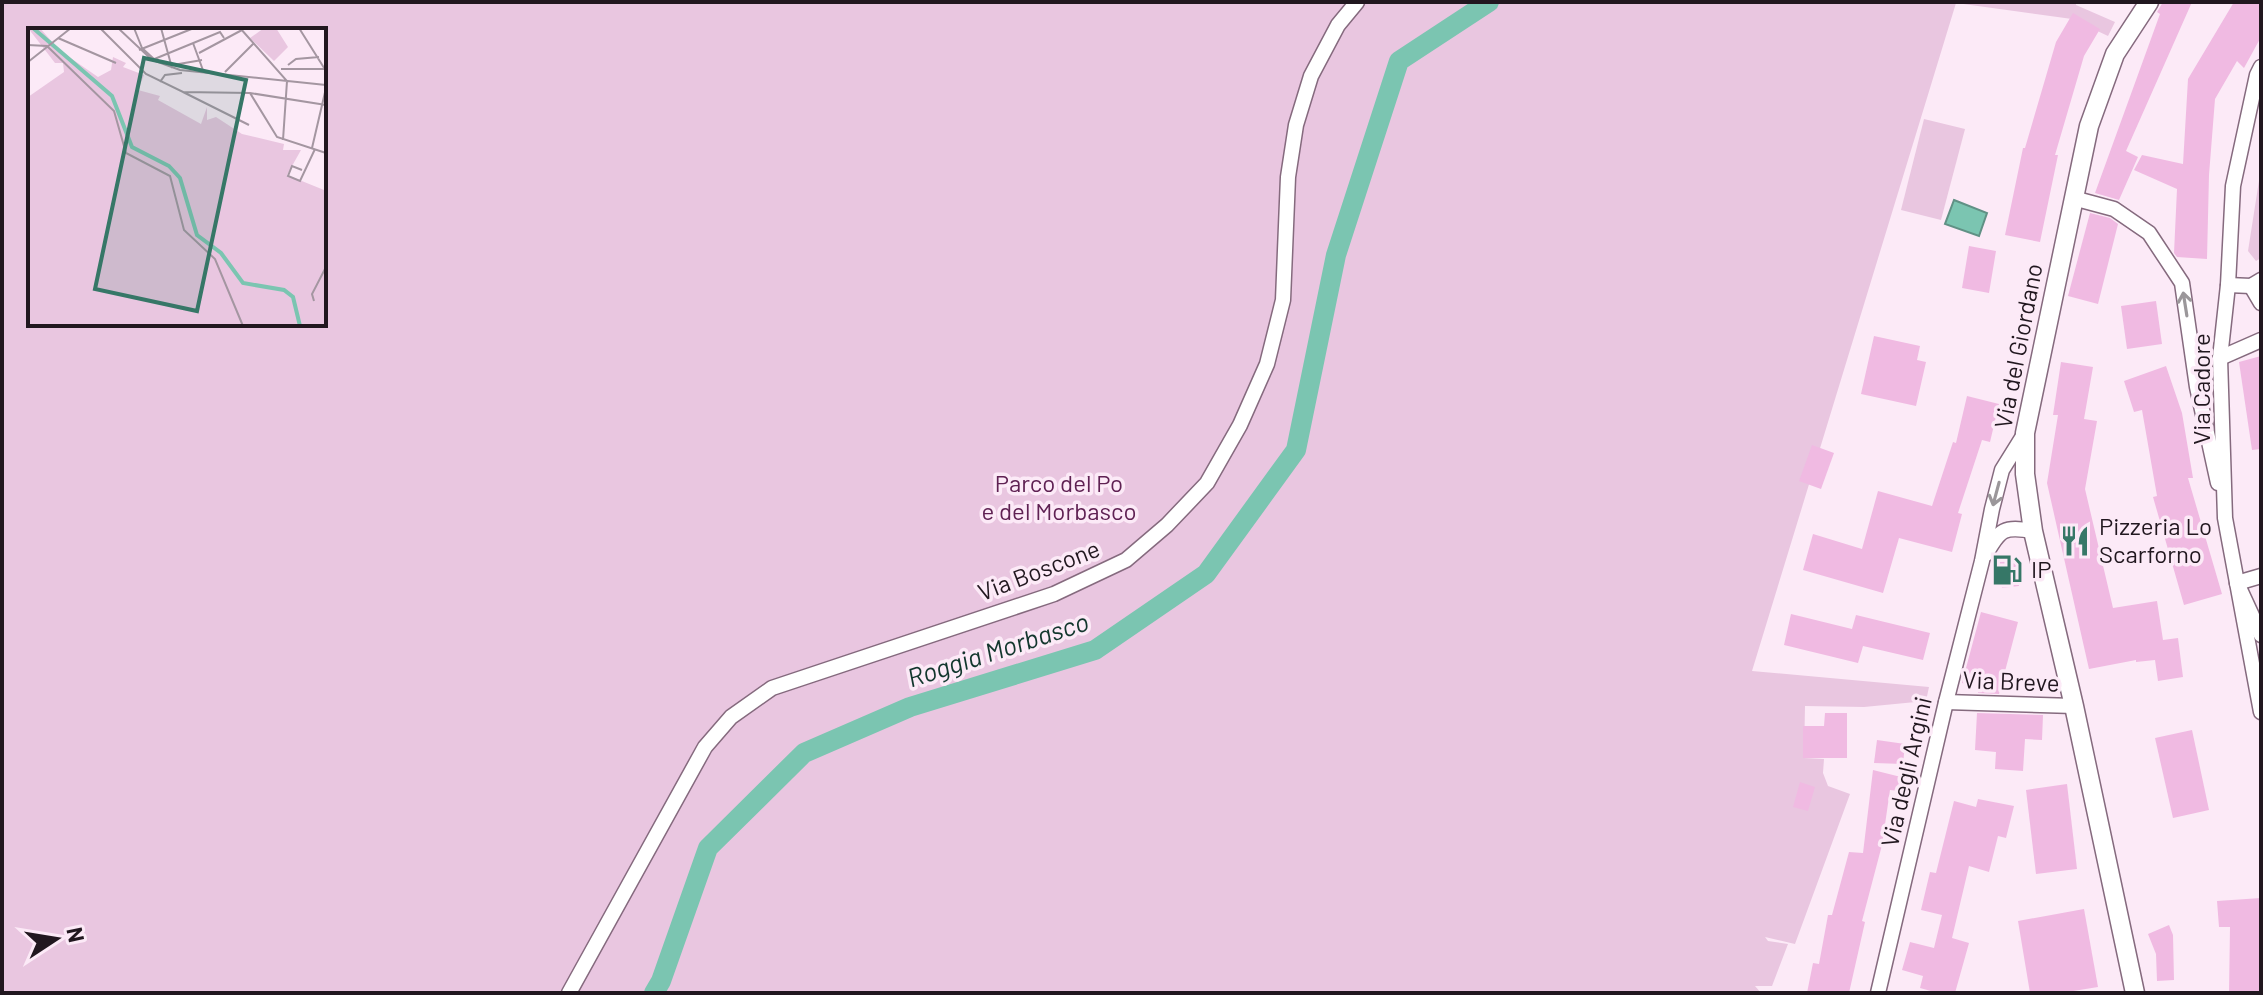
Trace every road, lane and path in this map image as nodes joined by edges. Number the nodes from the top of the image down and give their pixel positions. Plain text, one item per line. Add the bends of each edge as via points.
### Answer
1 (1357, 2) edge
2 (2149, 2) edge
3 (2260, 74) edge
4 (2254, 125) edge
5 (2073, 198) junction
6 (2256, 283) edge
7 (2228, 285) junction
8 (2261, 303) edge
9 (2261, 340) edge
10 (2220, 358) junction
11 (2025, 433) junction
12 (2225, 518) junction
13 (2033, 531) junction
14 (1982, 561) junction
15 (2261, 576) edge
16 (2237, 583) junction
17 (2261, 635) edge
18 (1946, 702) junction
19 (2074, 706) junction
20 (2261, 712) edge
21 (569, 993) edge
22 (1878, 993) edge
23 (2135, 993) edge

1 - 21 street, Via Boscone via 1311,76 1288,177 1283,300 1267,364 1207,483 1126,560 1054,594 772,688 731,717 705,747
2 - 5 street, Via del Giordano via 2115,54 2089,126
3 - 4 street, Via Cadore
4 - 7 street, Via Cadore via 2233,186
5 - 11 street, Via del Giordano
12 -> 5 street via 2182,283 2149,233 2114,209
6 - 7 street
6 - 8 street
7 - 10 street, Via Cadore
9 - 10 street
10 - 12 street, Via Cadore
11 - 13 street, Via del Giordano
11 -> 14 street, Via degli Argini via 2002,470
12 - 16 street, Via Cadore
13 - 14 street, Via degli Argini via 2003,530
13 - 19 street, Via del Giordano
14 - 18 street, Via degli Argini
15 - 16 street
16 - 17 street
16 - 20 street, Via Cadore
18 - 19 street, Via Breve
18 - 22 street, Via degli Argini
19 - 23 street, Via del Giordano

